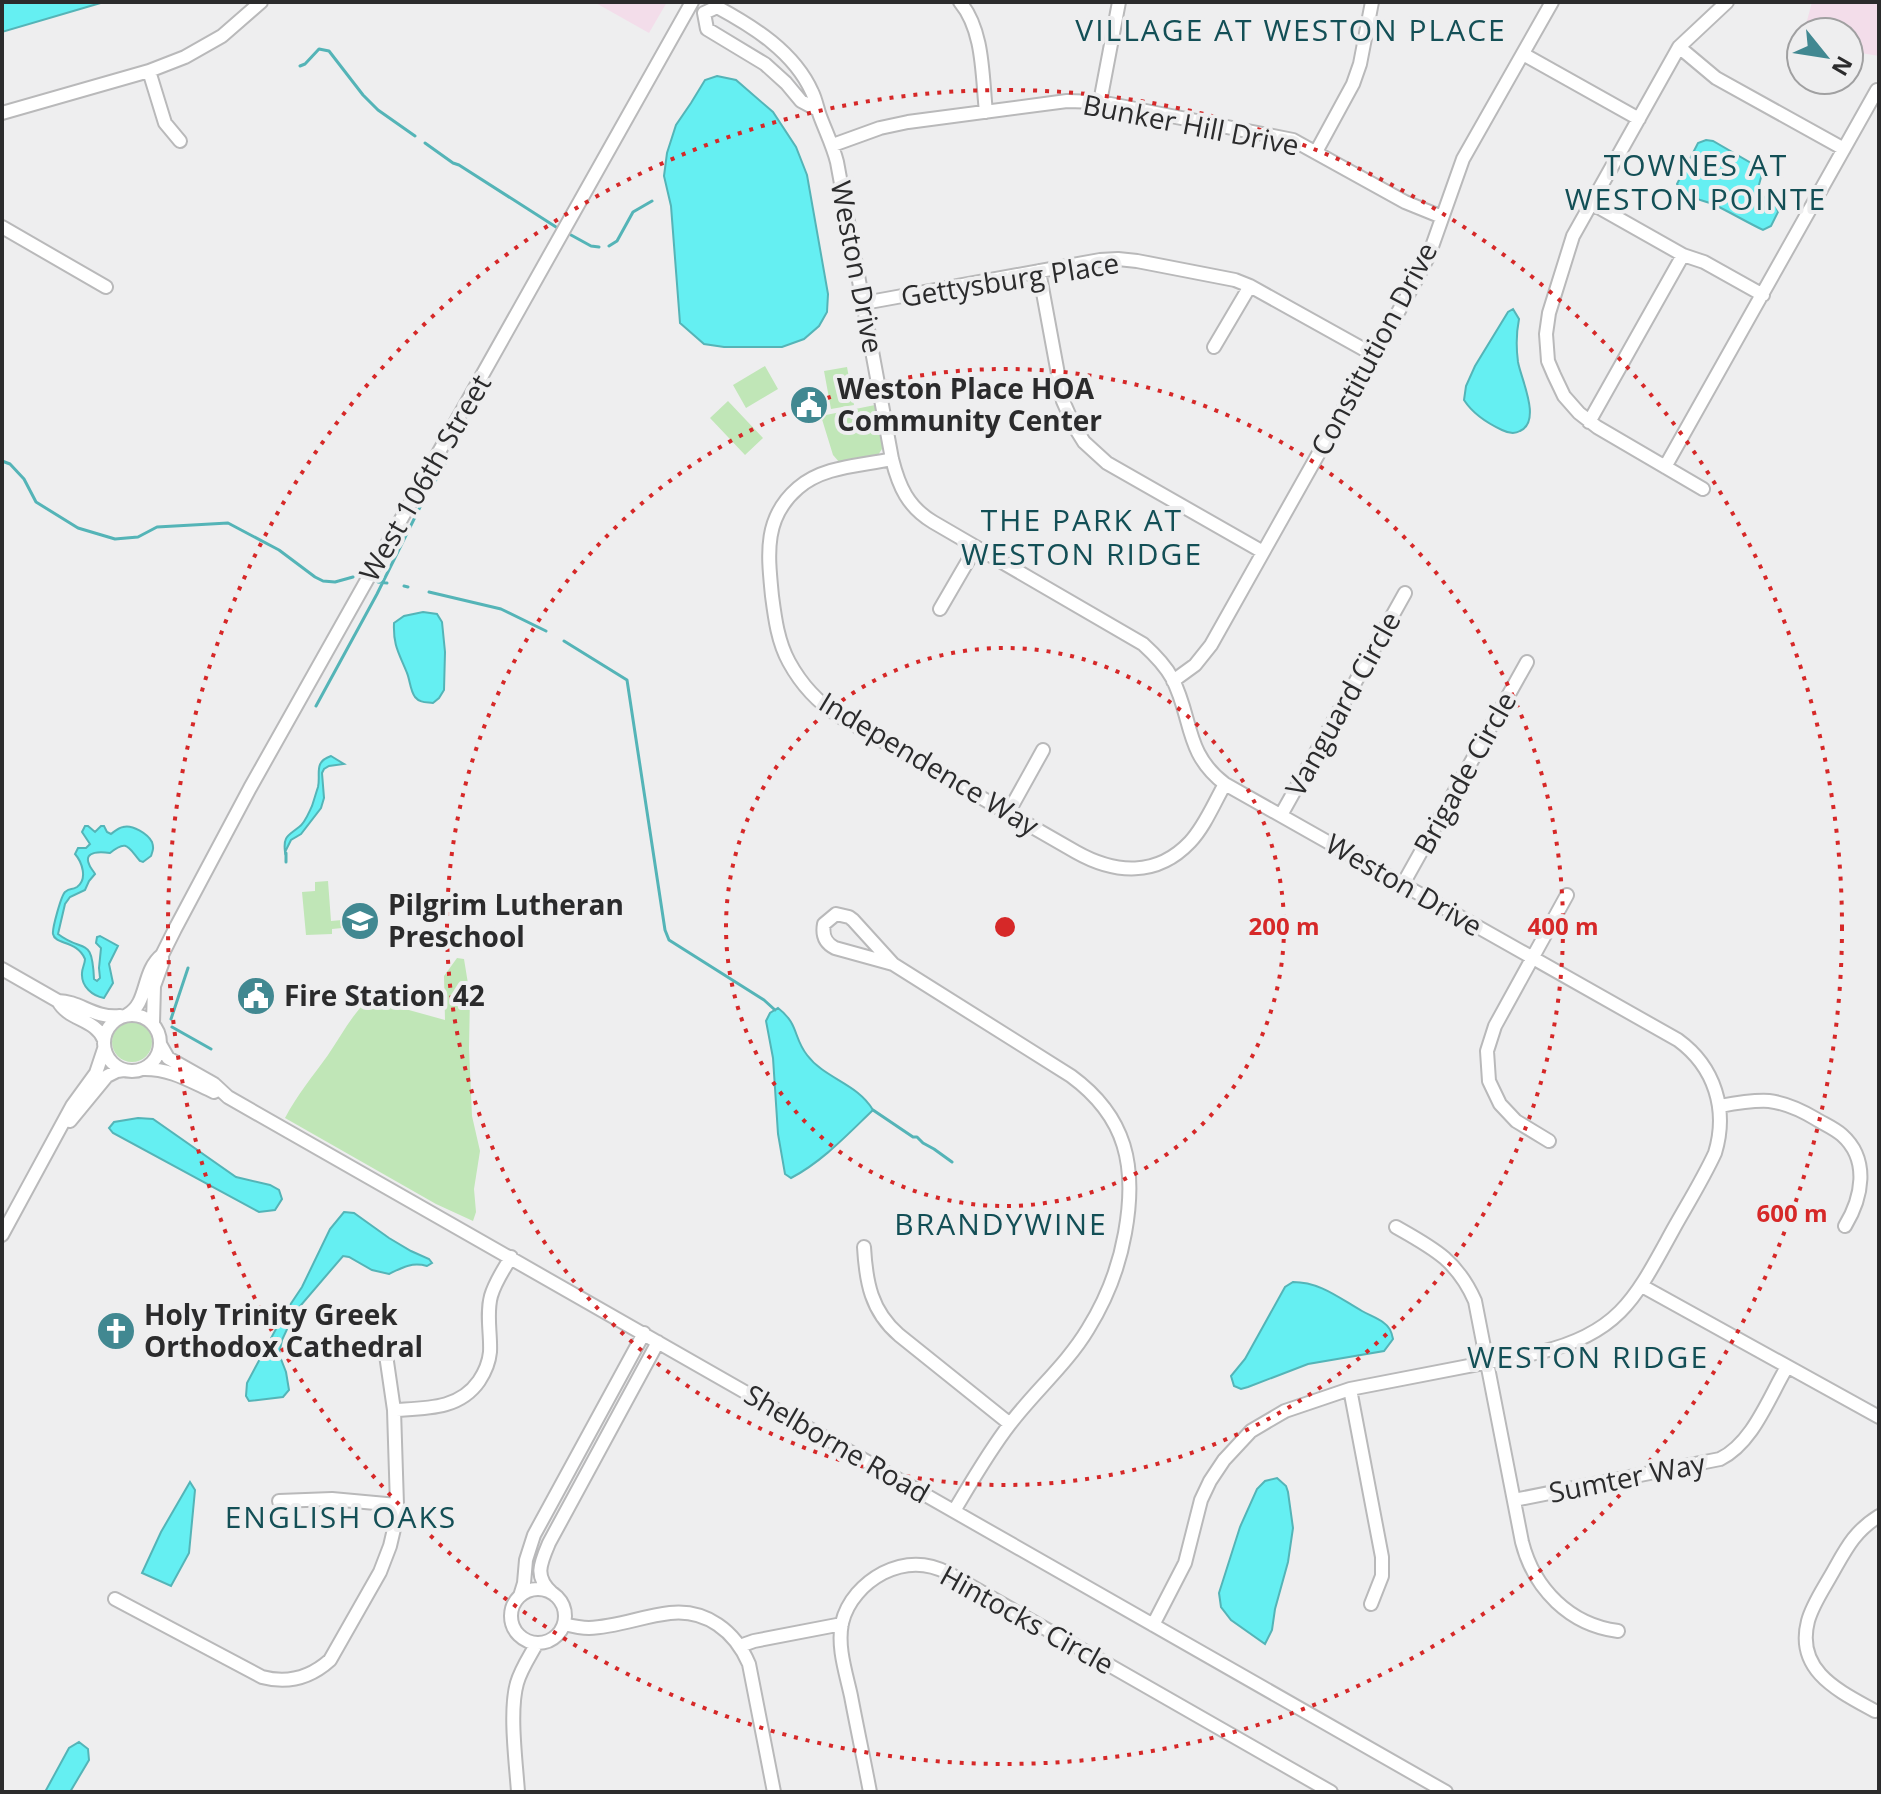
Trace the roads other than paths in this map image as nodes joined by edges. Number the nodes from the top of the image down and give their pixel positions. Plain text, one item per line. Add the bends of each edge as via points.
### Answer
1 (261, 2) edge
2 (960, 2) edge
3 (1119, 2) edge
4 (1372, 2) edge
5 (1552, 2) edge
6 (1727, 2) edge
7 (691, 4) edge
8 (704, 13) junction
9 (1679, 47) junction
10 (1523, 54) junction
11 (149, 71) junction
12 (1877, 90) edge
13 (1100, 102) junction
14 (818, 110) junction
15 (986, 112) junction
16 (2, 113) edge
17 (1639, 119) junction
18 (180, 141) dead end
19 (833, 145) junction
20 (1844, 149) junction
21 (1316, 152) junction
22 (1591, 203) junction
23 (1442, 217) junction
24 (2, 227) edge
25 (1683, 255) junction
26 (1039, 271) junction
27 (1250, 286) junction
28 (106, 287) dead end
29 (1763, 295) junction
30 (864, 303) junction
31 (1214, 347) dead end
32 (1374, 355) junction
33 (1589, 422) junction
34 (892, 459) junction
35 (1665, 467) junction
36 (1703, 489) dead end
37 (976, 547) junction
38 (1263, 552) junction
39 (1405, 593) dead end
40 (940, 609) dead end
41 (1527, 662) dead end
42 (1173, 681) junction
43 (1043, 750) dead end
44 (1225, 784) junction
45 (1008, 813) junction
46 (1281, 815) junction
47 (1403, 884) junction
48 (1567, 895) dead end
49 (162, 955) junction
50 (1533, 958) junction
51 (893, 964) junction
52 (2, 969) edge
53 (58, 1001) junction
54 (125, 1015) junction
55 (153, 1023) junction
56 (160, 1044) junction
57 (104, 1045) junction
58 (142, 1069) junction
59 (124, 1070) junction
60 (228, 1097) junction
61 (1720, 1106) junction
62 (59, 1132) junction
63 (1549, 1141) dead end
64 (1845, 1226) dead end
65 (1396, 1227) dead end
66 (2, 1235) edge
67 (864, 1247) dead end
68 (511, 1257) junction
69 (1642, 1286) junction
70 (644, 1333) junction
71 (658, 1342) junction
72 (385, 1348) dead end
73 (1487, 1362) junction
74 (1787, 1367) junction
75 (1350, 1389) junction
76 (394, 1410) junction
77 (1879, 1417) edge
78 (1010, 1424) junction
79 (1514, 1500) junction
80 (279, 1501) dead end
81 (397, 1505) junction
82 (954, 1511) junction
83 (1879, 1516) edge
84 (552, 1593) junction
85 (520, 1596) junction
86 (115, 1599) dead end
87 (1371, 1604) dead end
88 (564, 1624) junction
89 (842, 1624) junction
90 (1153, 1625) junction
91 (1618, 1631) dead end
92 (537, 1643) junction
93 (740, 1646) junction
94 (1875, 1711) dead end
95 (518, 1792) edge
96 (774, 1792) edge
97 (870, 1792) edge
98 (1331, 1792) edge
99 (1446, 1792) edge

1 - 11 street via 205,47
2 - 15 street via 976,34
3 - 13 street
4 - 21 street via 1353,84
5 - 10 street, Constitution Drive
6 - 9 street
7 - 8 street, Weston Drive
7 - 49 street, West 106th Street via 250,788
8 - 14 street, Weston Drive via 707,29 765,64 801,101
8 - 14 street, Weston Drive via 717,7 774,44 813,93
9 - 17 street
9 - 20 street via 1716,78
10 - 17 street
10 - 23 street, Constitution Drive via 1463,159
11 - 16 street
11 - 18 street via 165,123
12 - 20 street
13 - 15 street, Bunker Hill Drive
13 - 21 street, Bunker Hill Drive via 1282,137
14 - 19 street, Weston Drive
15 - 19 street, Bunker Hill Drive via 894,125
17 - 22 street
19 - 30 street, Weston Drive
20 - 29 street
21 - 23 street, Bunker Hill Drive
22 - 25 street
22 - 33 street via 1567,250 1546,334 1548,361 1558,386
23 - 32 street, Constitution Drive via 1426,263
24 - 28 street
25 - 29 street
25 - 33 street
26 - 27 street, Gettysburg Place via 1118,259 1212,274
26 - 30 street, Gettysburg Place
26 - 38 street via 1063,401 1084,442 1107,463
27 - 31 street
27 - 32 street, Gettysburg Place
29 - 35 street
30 - 34 street, Weston Drive
32 - 38 street, Constitution Drive
33 - 35 street
34 - 37 street, Weston Drive via 913,507
34 - 45 street, Independence Way via 815,477 795,490 778,513 768,557 781,643 803,683 830,710
35 - 36 street
37 - 40 street
37 - 42 street, Weston Drive via 1137,640
38 - 42 street, Constitution Drive via 1205,653
39 - 46 street, Vanguard Circle
41 - 47 street, Brigade Circle
42 - 44 street, Weston Drive via 1197,753
43 - 45 street
44 - 45 street, Independence Way via 1190,842 1165,861 1139,868 1097,863
44 - 46 street, Weston Drive
46 - 47 street, Weston Drive
47 - 50 street, Weston Drive
48 - 50 street
49 - 54 street, West 106th Street via 149,972 140,1003
49 - 55 street, West 106th Street
50 - 61 street, Weston Drive via 1686,1046 1712,1079
50 - 63 street via 1495,1026 1486,1065 1491,1089 1505,1111
51 - 51 street via 849,917 836,914 824,924 831,946
51 - 78 street via 1087,1088 1111,1117 1127,1153 1127,1222 1103,1301 1073,1351
52 - 53 street
53 - 54 street via 100,1015
53 - 57 street via 95,1027
54 - 55 street
54 - 57 street via 109,1026
55 - 56 street
56 - 58 street via 155,1059
56 - 60 street, Shelborne Road via 173,1062
57 - 59 street via 111,1062
57 - 62 street via 96,1073
58 - 59 street
58 - 60 street, Shelborne Road via 168,1071
59 - 62 street via 107,1076
60 - 68 street, Shelborne Road
61 - 64 street via 1780,1103 1841,1135 1853,1149 1861,1176 1856,1205
61 - 69 street, Weston Drive via 1715,1153
62 - 66 street
65 - 73 street via 1439,1252 1463,1277 1478,1312
67 - 78 street via 869,1291 884,1321
68 - 70 street, Shelborne Road
68 - 76 street via 491,1297 489,1360 477,1384 447,1404
69 - 73 street, Weston Drive via 1594,1333 1554,1349
69 - 74 street
70 - 71 street, Shelborne Road
70 - 85 street via 534,1535
71 - 82 street, Shelborne Road
71 - 84 street via 549,1543 541,1576
72 - 76 street
73 - 75 street, Weston Drive
73 - 79 street
74 - 77 street
74 - 79 street, Sumter Way via 1745,1440 1720,1459
75 - 87 street via 1382,1557 1382,1576
75 - 90 street, Weston Drive via 1285,1411 1251,1431 1224,1460 1206,1490 1185,1563
76 - 81 street
78 - 82 street
79 - 91 street via 1525,1553 1549,1595 1584,1623
80 - 81 street
81 - 86 street via 384,1563 336,1652 300,1679 262,1677
82 - 90 street, Shelborne Road
83 - 94 street via 1848,1545 1813,1607 1806,1635 1811,1660 1823,1678
84 - 85 street via 539,1589
84 - 88 street via 562,1603
85 - 92 street via 511,1615 514,1629
88 - 92 street via 557,1636
88 - 93 street via 588,1628 686,1613 719,1625
89 - 93 street
89 - 97 street via 842,1652
89 - 98 street, Hintocks Circle via 855,1596 874,1578 905,1566 935,1567
90 - 99 street, Shelborne Road
92 - 95 street via 515,1690
93 - 96 street via 751,1672

